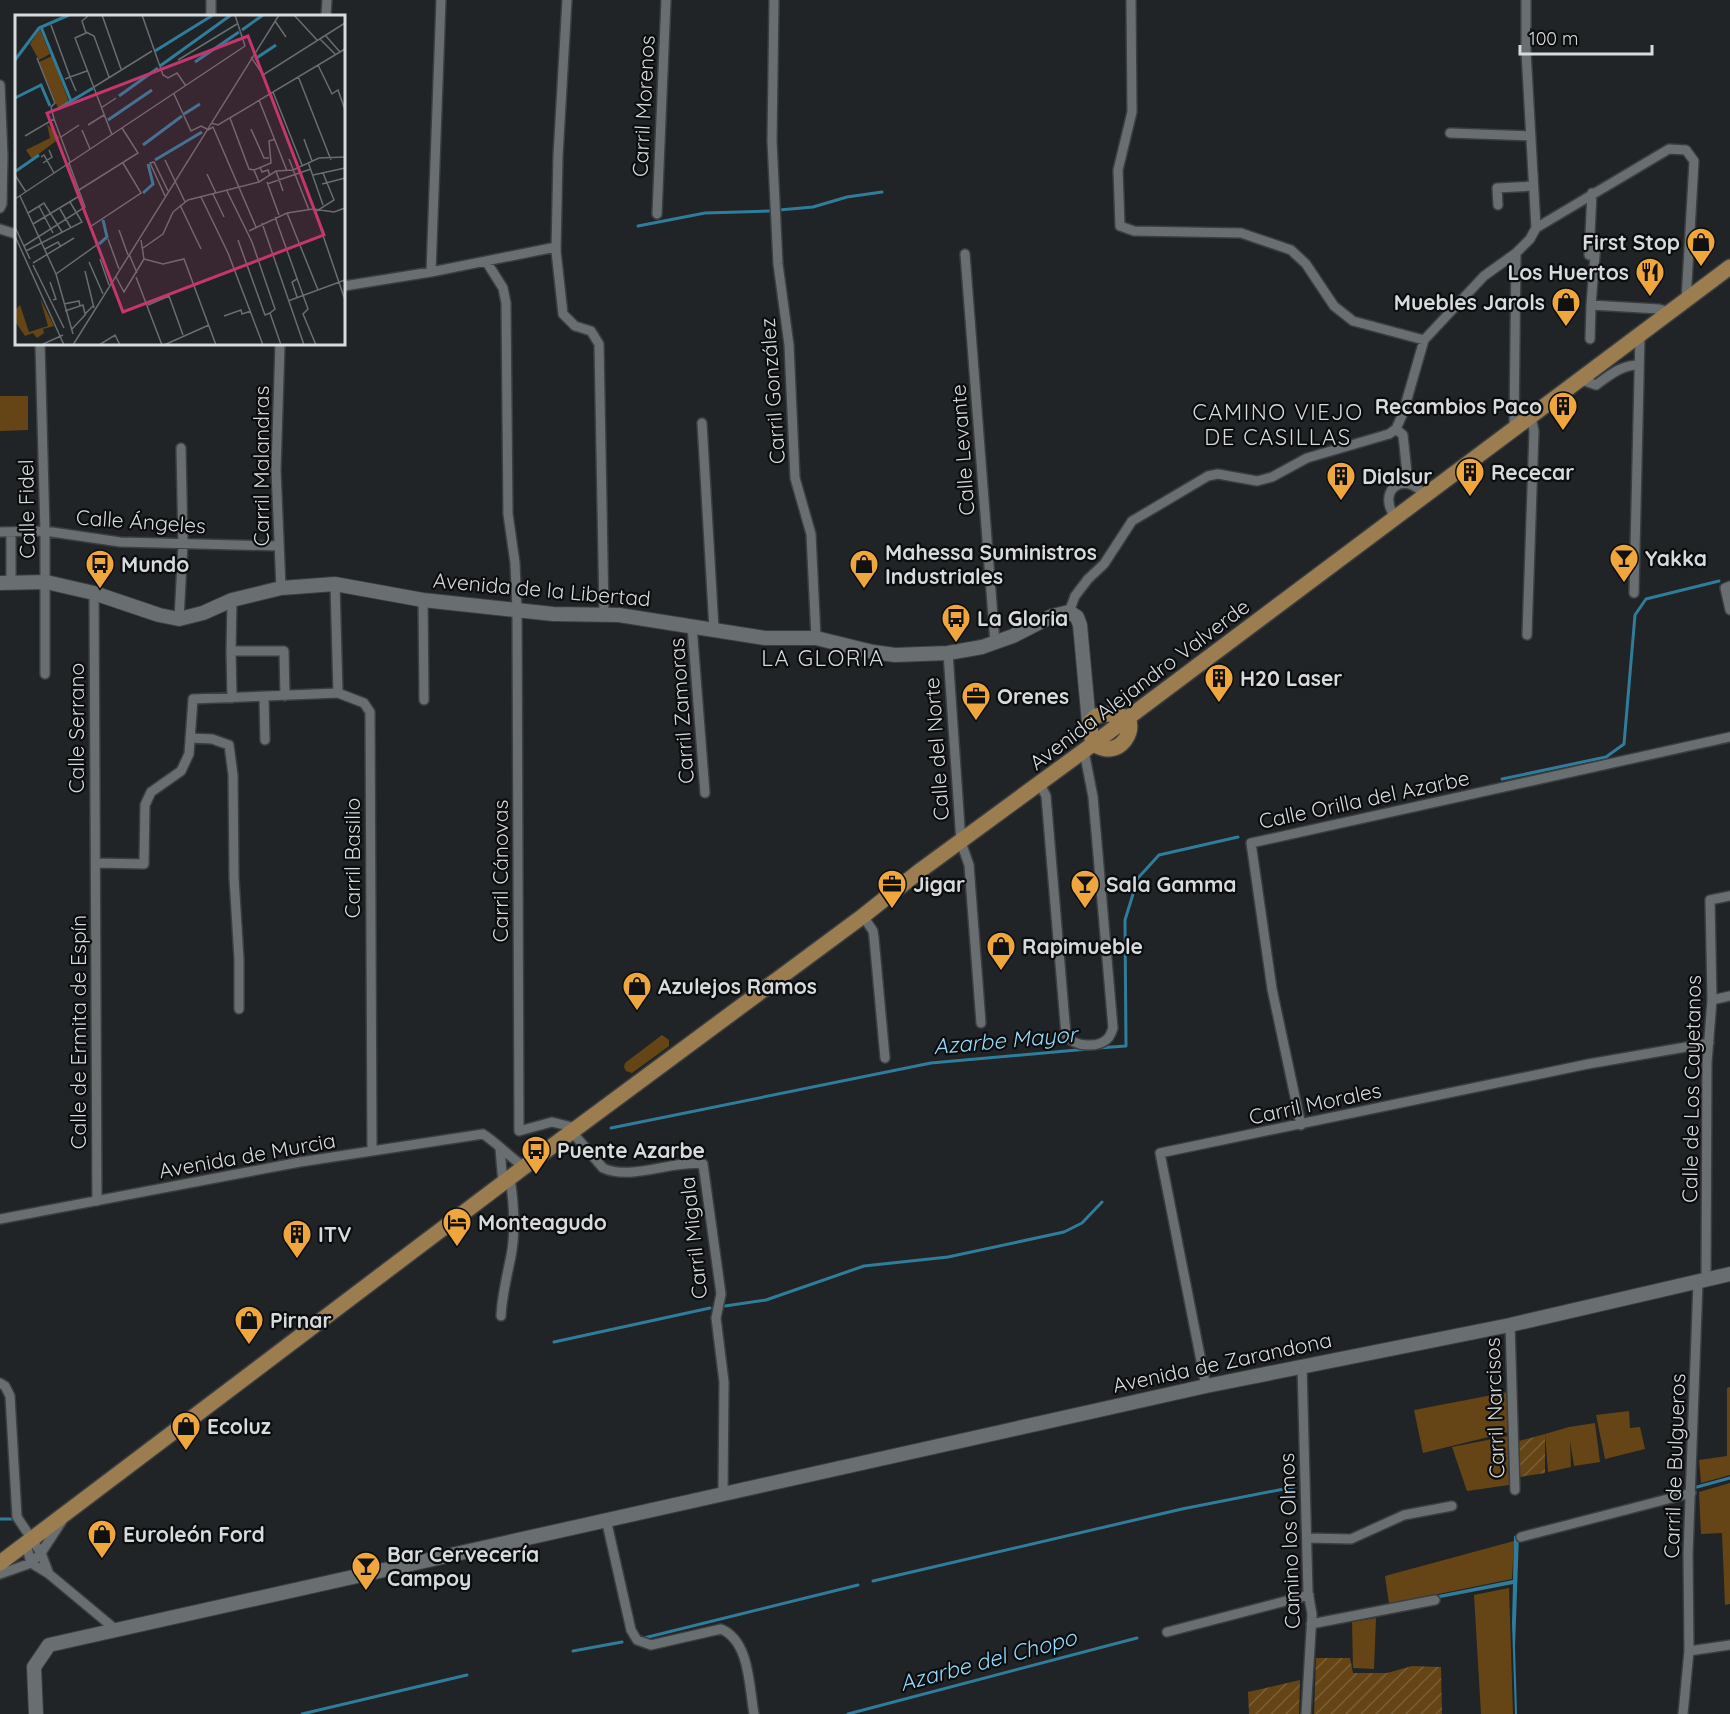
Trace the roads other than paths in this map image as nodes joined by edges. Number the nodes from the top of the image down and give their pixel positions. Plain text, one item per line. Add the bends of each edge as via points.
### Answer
1 (327, 0) edge
2 (441, 0) edge
3 (567, 0) edge
4 (666, 0) edge
5 (774, 0) edge
6 (1131, 0) edge
7 (1526, 0) edge
8 (326, 15) edge
9 (0, 85) edge
10 (1450, 133) dead end
11 (1531, 136) junction
12 (1533, 186) junction
13 (1593, 193) junction
14 (1498, 205) dead end
15 (0, 208) edge
16 (657, 214) dead end
17 (1536, 228) junction
18 (0, 229) edge
19 (15, 234) edge
20 (1596, 243) dead end
21 (556, 247) junction
22 (1516, 253) junction
23 (965, 254) dead end
24 (486, 261) junction
25 (1730, 267) edge
26 (431, 272) junction
27 (345, 286) edge
28 (1586, 296) dead end
29 (1686, 300) junction
30 (1591, 305) junction
31 (1670, 312) junction
32 (1640, 335) junction
33 (1590, 339) dead end
34 (1424, 340) junction
35 (40, 345) edge
36 (279, 345) edge
37 (1639, 365) junction
38 (1581, 380) junction
39 (1531, 417) junction
40 (702, 423) dead end
41 (1396, 429) junction
42 (1514, 430) junction
43 (181, 448) dead end
44 (1407, 483) junction
45 (1425, 496) junction
46 (1396, 518) junction
47 (45, 531) junction
48 (0, 532) edge
49 (11, 532) junction
50 (183, 544) junction
51 (279, 546) junction
52 (6, 582) edge
53 (46, 582) junction
54 (335, 584) junction
55 (1730, 586) edge
56 (281, 588) junction
57 (93, 593) junction
58 (1634, 593) dead end
59 (232, 600) junction
60 (423, 600) junction
61 (517, 609) junction
62 (1730, 610) edge
63 (1069, 612) junction
64 (604, 613) junction
65 (179, 618) junction
66 (692, 626) junction
67 (714, 629) junction
68 (1527, 635) dead end
69 (816, 638) junction
70 (995, 643) junction
71 (231, 651) junction
72 (948, 653) junction
73 (45, 674) dead end
74 (338, 693) junction
75 (285, 696) junction
76 (264, 697) junction
77 (232, 698) junction
78 (424, 700) dead end
79 (1087, 704) junction
80 (1105, 714) junction
81 (1128, 718) junction
82 (1089, 723) junction
83 (1730, 737) edge
84 (190, 738) junction
85 (265, 740) dead end
86 (1088, 748) junction
87 (1040, 784) junction
88 (705, 793) dead end
89 (961, 842) junction
90 (96, 863) junction
91 (1730, 896) edge
92 (863, 915) junction
93 (1730, 996) edge
94 (1712, 1000) junction
95 (239, 1009) dead end
96 (981, 1023) dead end
97 (1709, 1043) junction
98 (885, 1058) dead end
99 (1301, 1125) junction
100 (574, 1130) junction
101 (498, 1144) junction
102 (372, 1151) junction
103 (524, 1167) junction
104 (507, 1180) junction
105 (97, 1201) junction
106 (0, 1219) edge
107 (1730, 1274) edge
108 (1702, 1281) junction
109 (501, 1316) dead end
110 (1510, 1325) junction
111 (1302, 1366) junction
112 (0, 1383) edge
113 (1206, 1386) junction
114 (1515, 1490) dead end
115 (723, 1493) junction
116 (1690, 1493) junction
117 (1452, 1506) dead end
118 (68, 1514) junction
119 (606, 1519) junction
120 (1521, 1537) dead end
121 (1307, 1538) junction
122 (29, 1541) junction
123 (41, 1553) junction
124 (0, 1563) edge
125 (31, 1563) junction
126 (0, 1574) edge
127 (49, 1574) junction
128 (1309, 1595) junction
129 (1435, 1600) dead end
130 (1311, 1624) junction
131 (115, 1629) junction
132 (1167, 1632) dead end
133 (1730, 1645) edge
134 (1689, 1651) junction
135 (36, 1714) edge
136 (754, 1714) edge
137 (1306, 1714) edge
138 (1683, 1714) edge

1 - 8 street
2 - 26 street
3 - 21 street
4 - 16 street, Carril Morenos
5 - 69 street, Carril González via 772,141 778,264 789,345 795,478 811,534
6 - 34 street via 1132,112 1119,170 1120,226 1134,231 1241,233 1291,250 1306,264 1334,306 1353,321
7 - 11 street
9 - 15 street
10 - 11 street
11 - 12 street
12 - 14 street via 1497,188
12 - 17 street
13 - 17 street
13 - 28 street
13 - 29 street via 1669,149 1686,150 1694,161
17 - 22 street
18 - 19 street
20 - 30 street
21 - 24 street
21 - 64 street via 563,314 575,326 591,331 599,344
22 - 34 street via 1484,276
22 - 42 street
23 - 70 street, Calle Levante
24 - 26 street
24 - 61 street, Carril Cánovas via 503,288 506,303 508,514
25 - 29 main road, Avenida Alejandro Valverde
26 - 27 street
29 - 31 main road, Avenida Alejandro Valverde
30 - 31 street
30 - 33 street
31 - 32 main road, Avenida Alejandro Valverde
32 - 37 street
32 - 38 main road, Avenida Alejandro Valverde
34 - 41 street
35 - 47 street, Calle Fidel
36 - 51 street, Carril Malandras
37 - 38 street via 1618,369 1596,386
37 - 58 street
38 - 39 main road, Avenida Alejandro Valverde
39 - 42 main road, Avenida Alejandro Valverde
39 - 68 street via 1534,430
40 - 67 street
41 - 44 street via 1403,435
41 - 63 street via 1307,458 1257,481 1218,474 1208,476 1132,521 1104,564 1075,596
42 - 45 main road, Avenida Alejandro Valverde
43 - 50 street
44 - 45 street
44 - 46 street via 1395,487 1388,498
45 - 46 main road, Avenida Alejandro Valverde
46 - 81 main road, Avenida Alejandro Valverde
47 - 49 street, Calle Ángeles
47 - 50 street, Calle Ángeles via 120,542
47 - 53 street, Calle Fidel
48 - 49 street, Calle Ángeles
49 - 52 street, Avenida de la Libertad
50 - 51 street, Calle Ángeles
50 - 65 street
51 - 56 street, Carril Malandras
52 - 53 street, Avenida de la Libertad
53 - 57 street, Avenida de la Libertad
53 - 73 street, Calle Fidel
54 - 56 street, Avenida de la Libertad
54 - 60 street, Avenida de la Libertad
54 - 74 street
55 - 62 street via 1725,588
56 - 59 street, Avenida de la Libertad
57 - 65 street, Avenida de la Libertad
57 - 90 street, Calle Serrano
59 - 65 street, Avenida de la Libertad
59 - 71 street
60 - 61 street, Avenida de la Libertad
60 - 78 street
61 - 64 street, Avenida de la Libertad via 554,614
61 - 100 street, Carril Cánovas via 519,1131 552,1122
63 - 70 street, Avenida de la Libertad
63 - 79 street via 1080,625
64 - 66 street, Avenida de la Libertad
66 - 67 street, Avenida de la Libertad
66 - 88 street, Carril Zamoras
67 - 69 street, Avenida de la Libertad via 765,638
69 - 72 street, Avenida de la Libertad via 895,655
70 - 72 street, Avenida de la Libertad
71 - 75 street via 284,651
71 - 77 street
72 - 89 street, Calle del Norte
74 - 75 street
74 - 102 street, Carril Basilio via 364,703 369,712
75 - 76 street
76 - 77 street
76 - 85 street
77 - 84 street via 193,699
79 - 80 street
79 - 82 street
80 - 81 main road
80 - 82 main road
81 - 86 main road, Avenida Alejandro Valverde
82 - 86 main road
83 - 99 street, Calle Orilla del Azarbe via 1251,843 1272,989
84 - 90 street via 189,754 181,771 150,792 145,805 144,864
84 - 95 street via 212,739 231,750
86 - 87 main road, Avenida Alejandro Valverde
86 - 87 street via 1113,1028 1109,1038 1098,1044 1076,1045 1066,1035 1046,796
87 - 89 main road, Avenida Alejandro Valverde
89 - 92 main road, Avenida Alejandro Valverde
89 - 96 street, Calle del Norte via 969,865
90 - 105 street, Calle de Ermita de Espín
91 - 94 street, Calle de Los Cayetanos via 1710,900
92 - 98 street via 873,931
92 - 100 main road, Avenida Alejandro Valverde
93 - 94 street
94 - 97 street, Calle de Los Cayetanos
97 - 99 street, Carril Morales via 1588,1064
97 - 108 street, Calle de Los Cayetanos
99 - 113 street, Carril Morales via 1160,1153
100 - 103 main road, Avenida Alejandro Valverde
100 - 115 street, Carril Migala via 603,1168 610,1171 703,1164 721,1294 716,1318 724,1382
101 - 102 street, Avenida de Murcia via 483,1134
101 - 103 street, Avenida de Murcia
101 - 104 street
102 - 105 street, Avenida de Murcia
103 - 104 main road
104 - 109 street via 514,1225
104 - 118 main road
105 - 106 street, Avenida de Murcia
107 - 108 street, Avenida de Zarandona
108 - 110 street, Avenida de Zarandona
108 - 116 street, Carril de Bulgueros
110 - 111 street, Avenida de Zarandona
110 - 114 street, Carril Narcisos
111 - 113 street, Avenida de Zarandona
111 - 121 street, Camino los Olmos
112 - 122 street via 10,1396 17,1517
113 - 115 street, Avenida de Zarandona
115 - 119 street, Avenida de Zarandona
116 - 120 street
116 - 134 street, Carril de Bulgueros
117 - 121 street via 1404,1515 1352,1539
118 - 122 main road
118 - 123 street
119 - 131 street, Avenida de Zarandona
119 - 136 street via 631,1630 637,1640 651,1645 721,1629 731,1633 746,1666
121 - 128 street, Camino los Olmos
122 - 123 street
122 - 124 main road
122 - 125 street
123 - 125 street
123 - 127 street
125 - 126 street
125 - 127 street
127 - 131 street
128 - 130 street, Camino los Olmos
128 - 132 street
129 - 130 street
130 - 137 street, Camino los Olmos
131 - 135 street, Avenida de Zarandona via 48,1645 34,1667
133 - 134 street
134 - 138 street, Carril de Bulgueros

